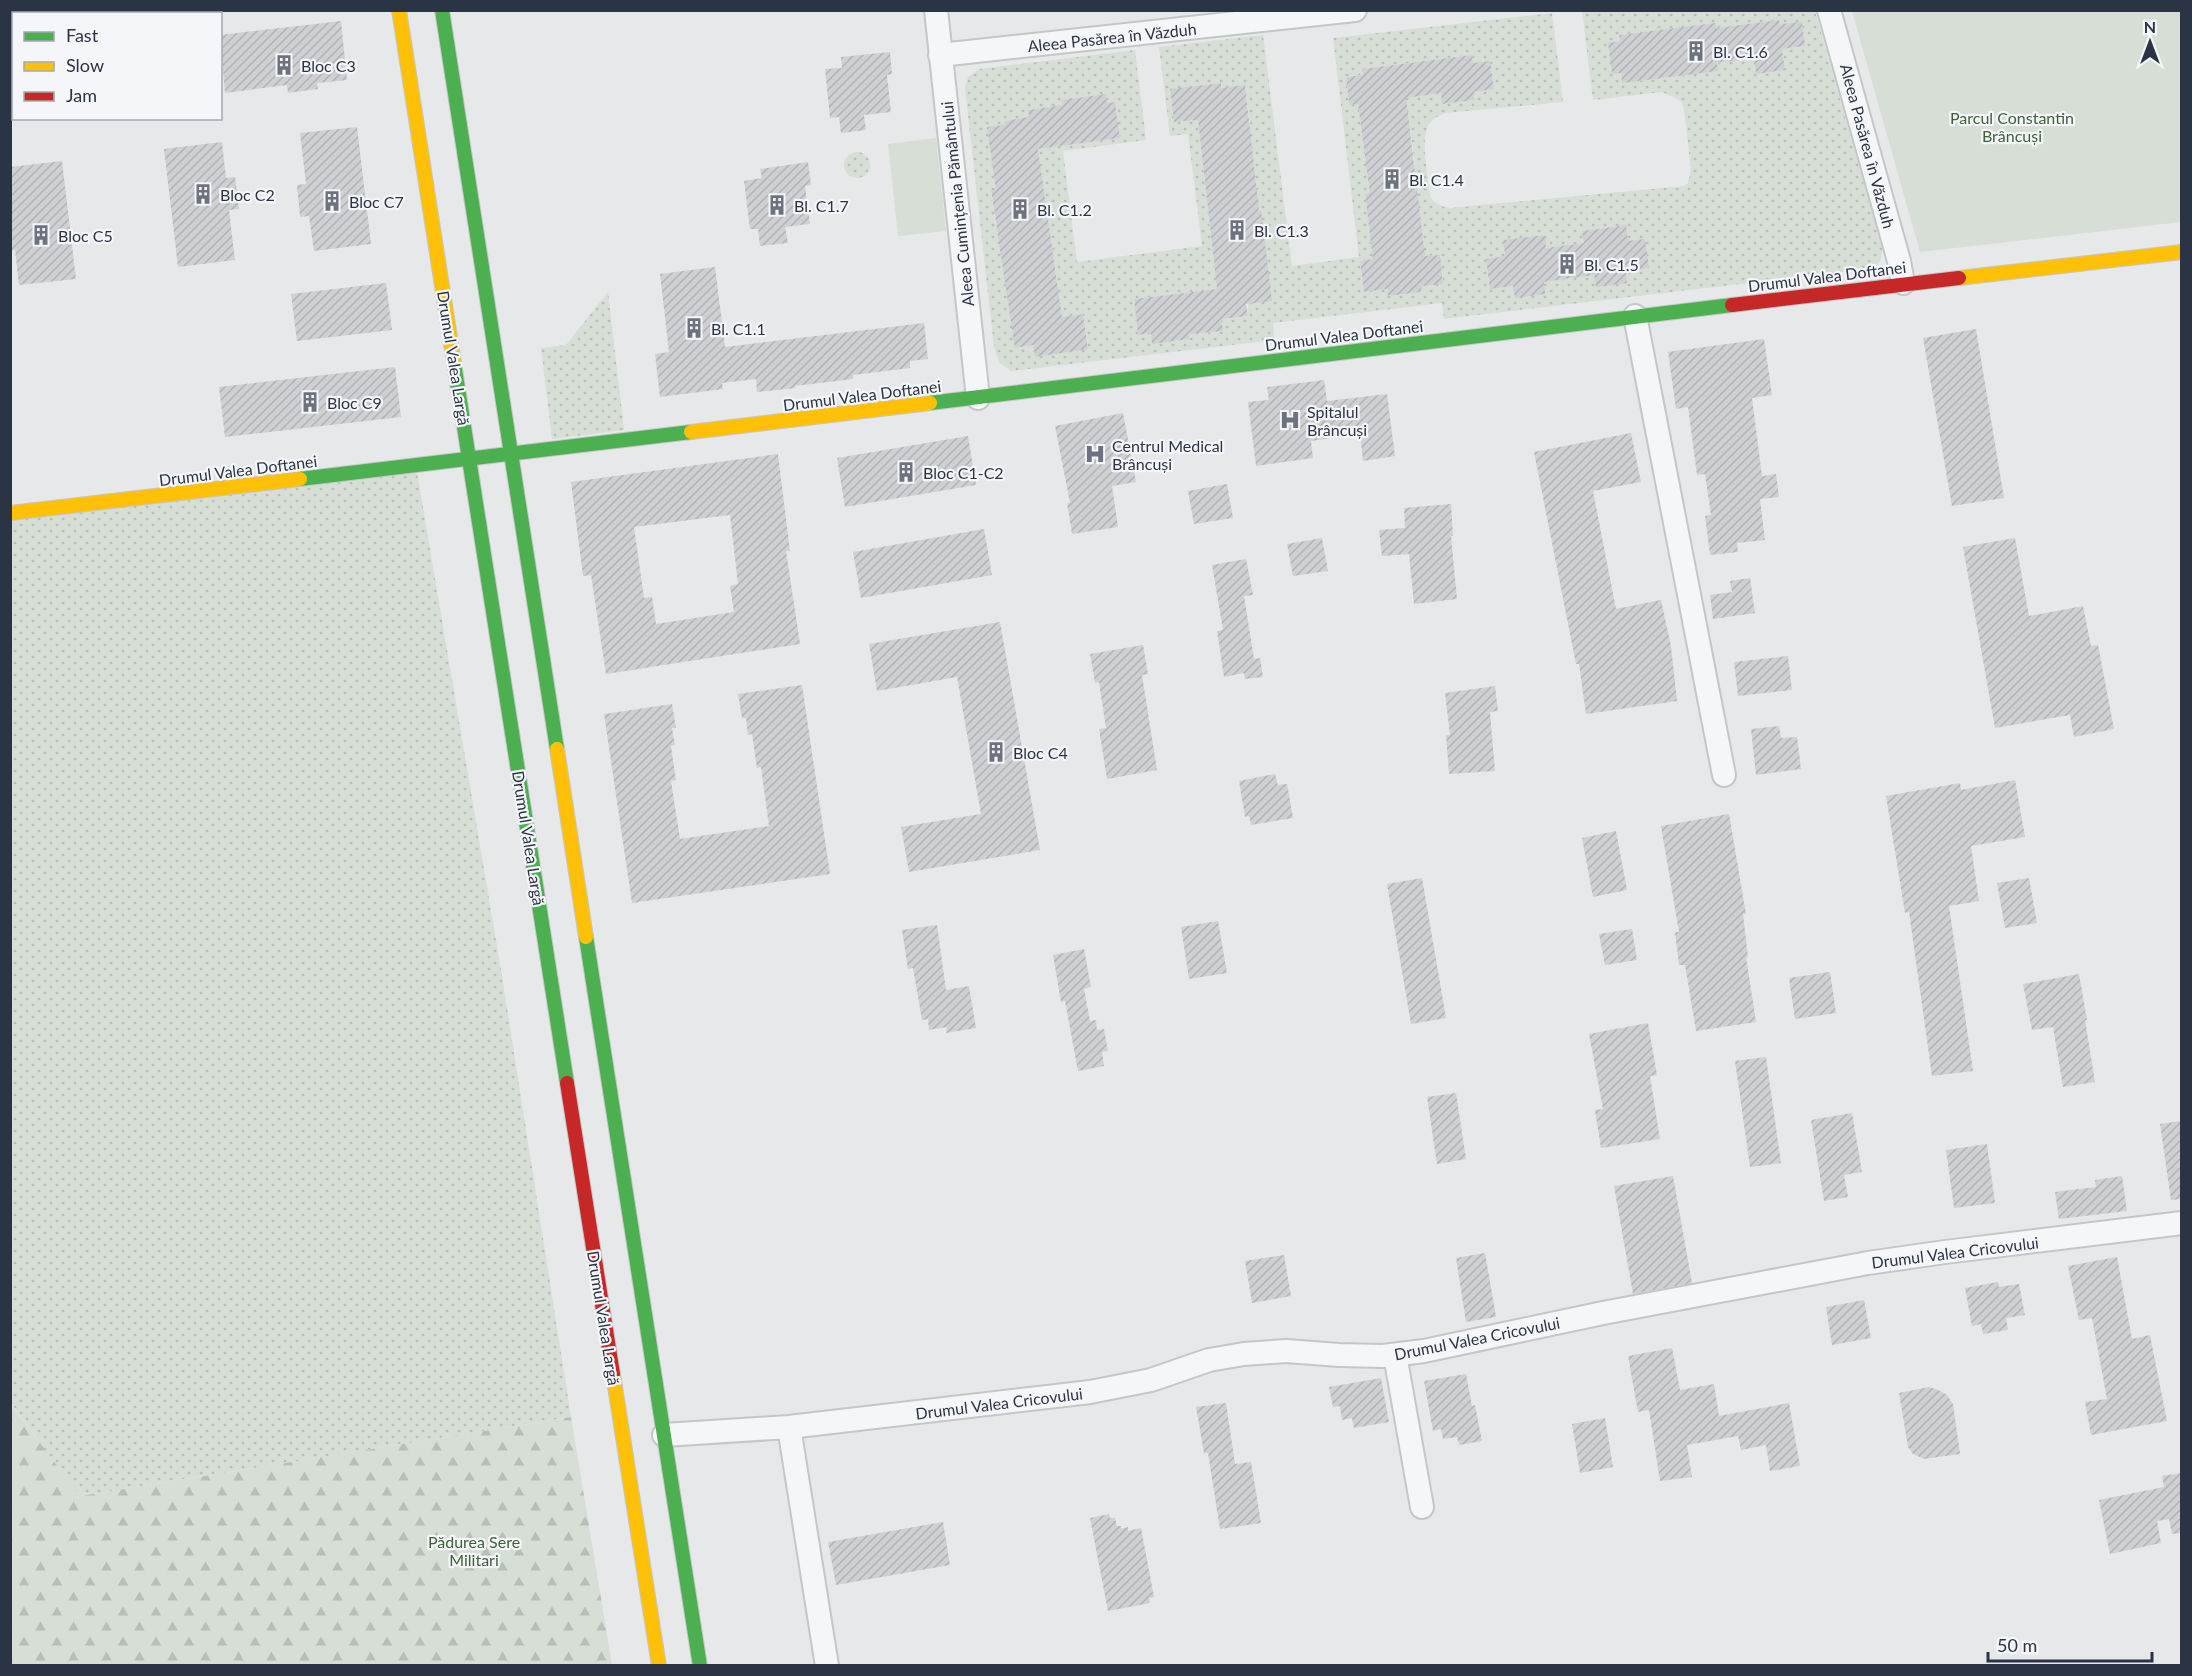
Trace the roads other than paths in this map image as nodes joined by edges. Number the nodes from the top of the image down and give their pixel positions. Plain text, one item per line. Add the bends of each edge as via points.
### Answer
1 (399, 10) edge
2 (442, 10) edge
3 (936, 10) edge
4 (1355, 10) edge
5 (1829, 10) edge
6 (940, 56) junction
7 (2181, 252) edge
8 (1903, 283) junction
9 (1635, 316) junction
10 (978, 398) junction
11 (511, 454) junction
12 (470, 459) junction
13 (10, 513) edge
14 (1724, 776) dead end
15 (2181, 1223) edge
16 (1395, 1355) junction
17 (789, 1427) junction
18 (664, 1435) junction
19 (1422, 1508) dead end
20 (659, 1665) edge
21 (700, 1665) edge
22 (827, 1665) edge

1 - 12 main road, Drumul Valea Largă
2 - 11 main road
3 - 6 street, Aleea Cumințenia Pământului
4 - 6 street, Aleea Pasărea în Văzduh
5 - 8 street, Aleea Pasărea în Văzduh
6 - 10 street, Aleea Cumințenia Pământului
7 - 8 main road, Drumul Valea Doftanei
8 - 9 main road, Drumul Valea Doftanei
9 - 10 main road, Drumul Valea Doftanei
9 - 14 street
10 - 11 main road, Drumul Valea Doftanei
11 - 12 main road, Drumul Valea Doftanei
11 - 18 main road
12 - 13 main road, Drumul Valea Doftanei
12 - 20 main road, Drumul Valea Largă
15 - 16 street, Drumul Valea Cricovului via 1868,1263
16 - 17 street, Drumul Valea Cricovului via 1286,1351 1244,1354 1100,1391
16 - 19 street
17 - 18 street, Drumul Valea Cricovului
17 - 22 street
18 - 21 main road

